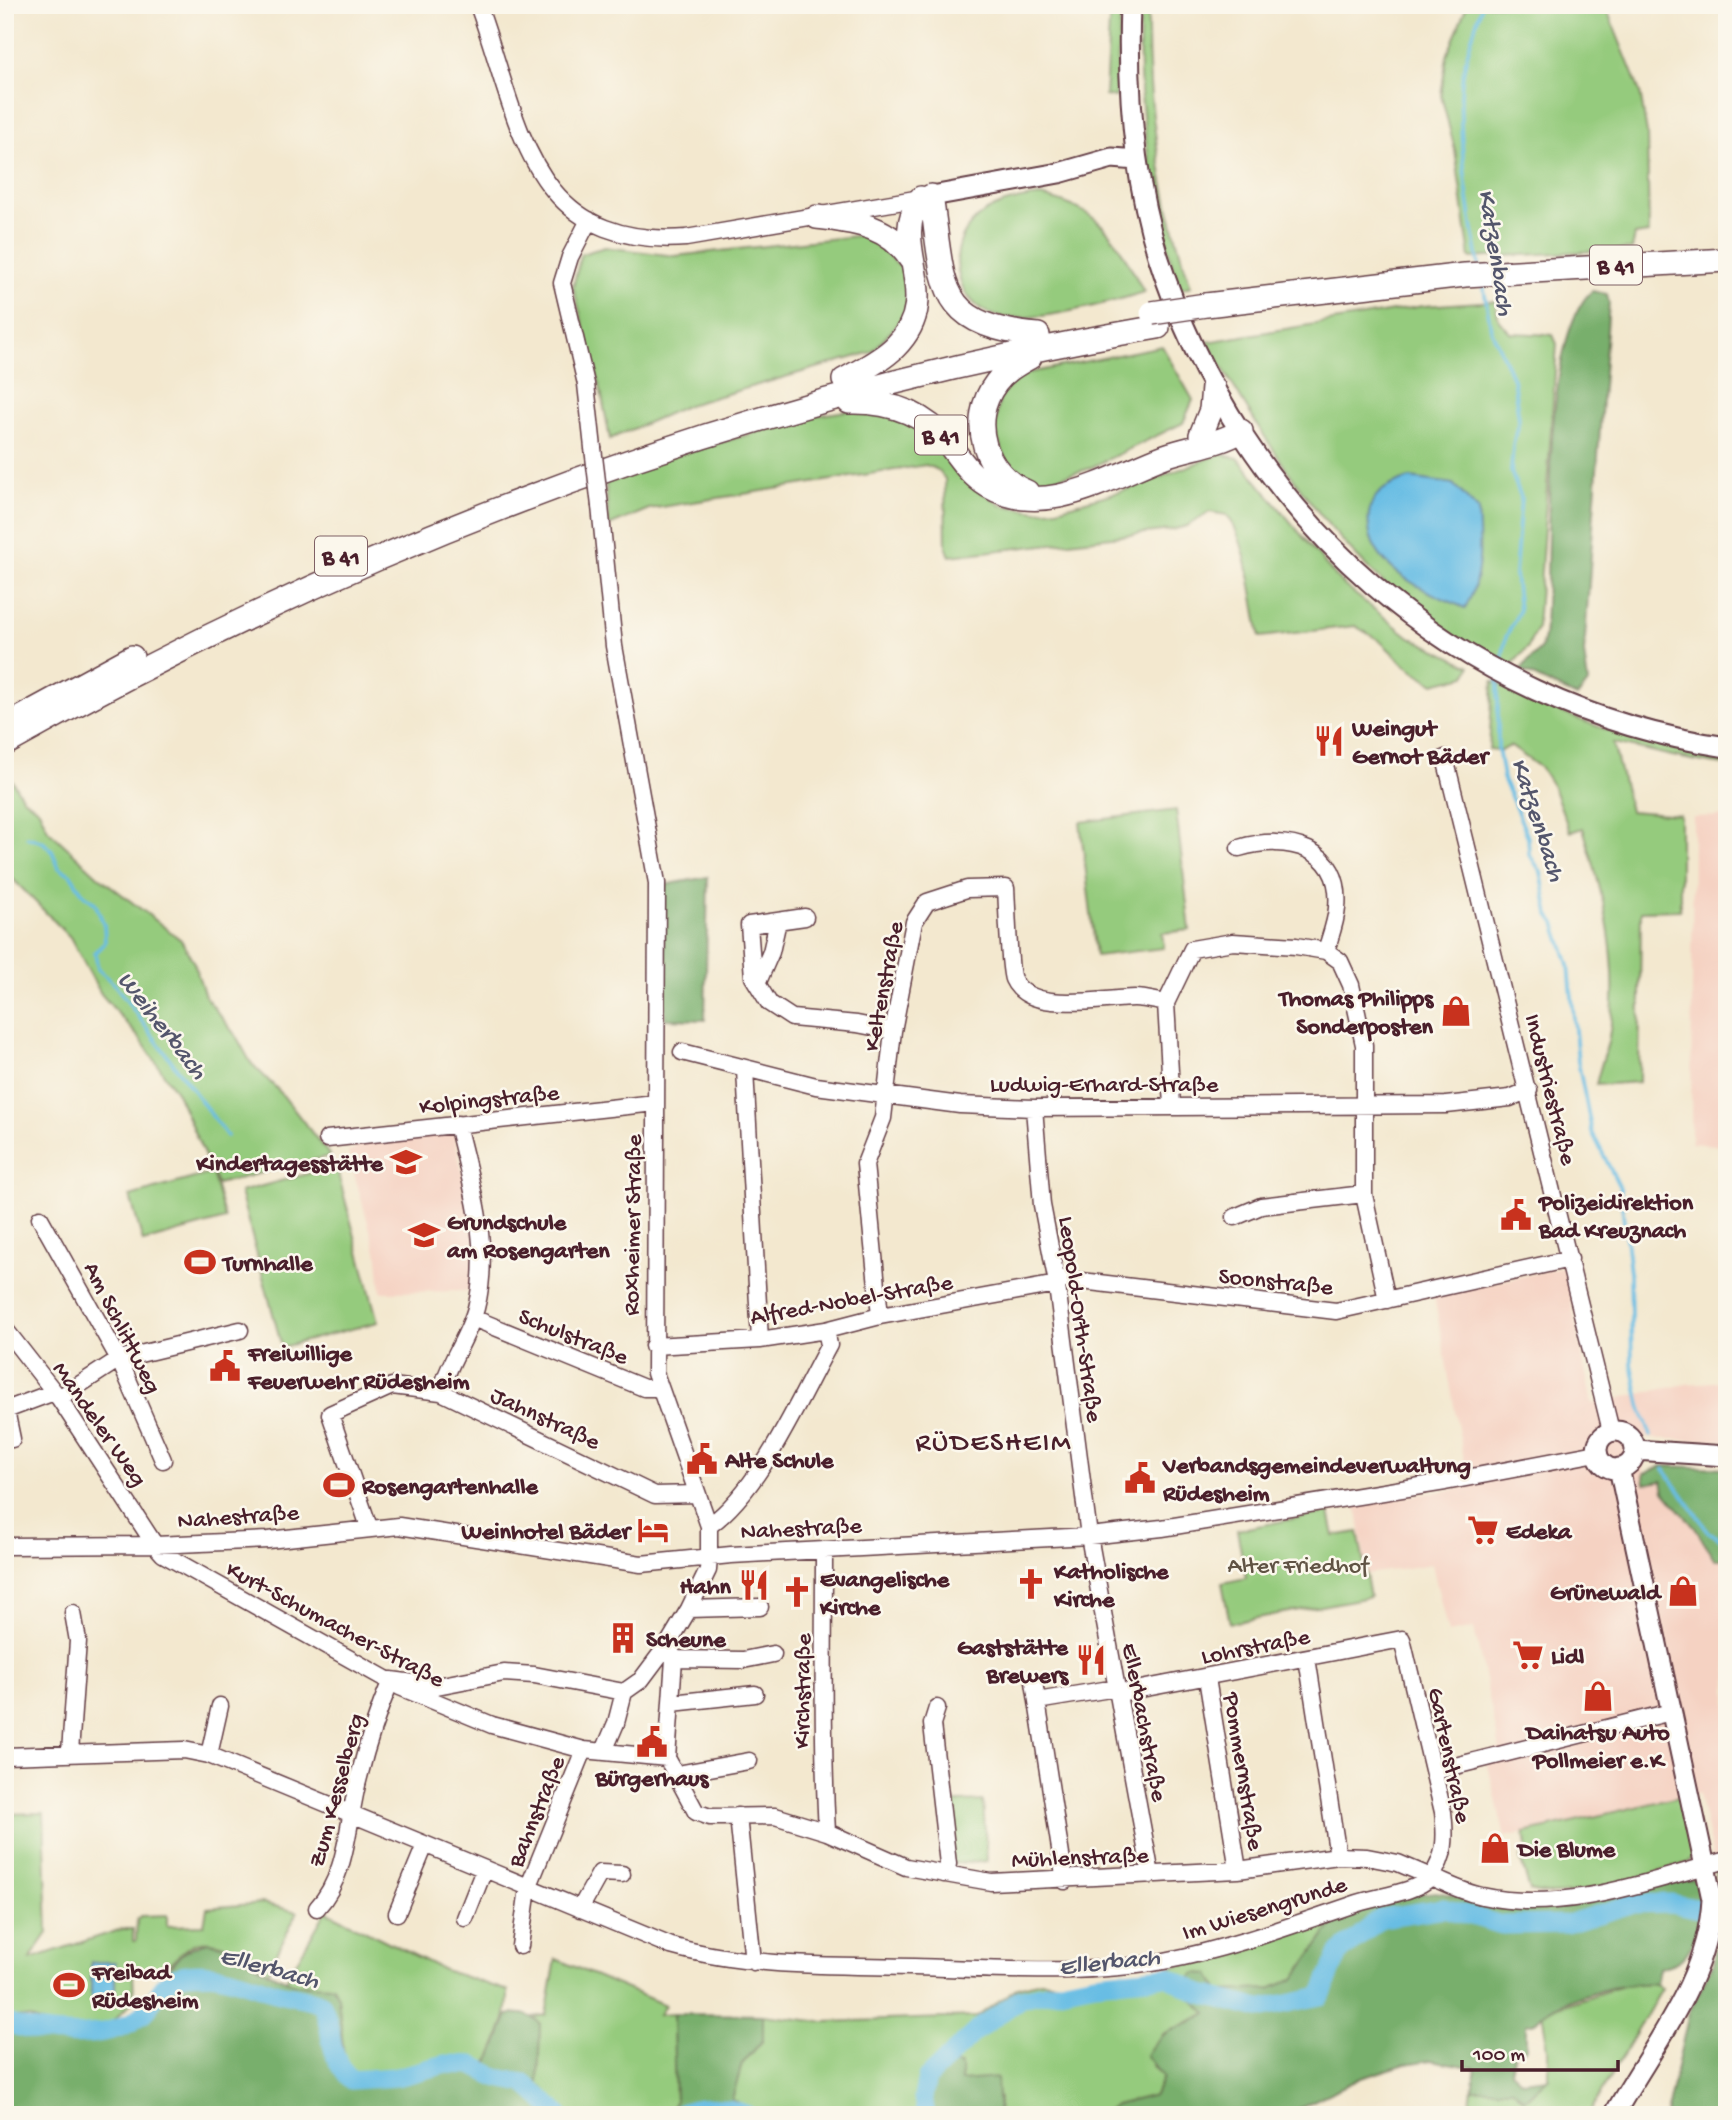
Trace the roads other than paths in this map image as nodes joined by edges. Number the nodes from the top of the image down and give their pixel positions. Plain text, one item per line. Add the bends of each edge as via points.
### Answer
1 (478, 5) edge
2 (1130, 5) edge
3 (1132, 116) junction
4 (1097, 162) junction
5 (1138, 163) junction
6 (1059, 173) junction
7 (926, 197) junction
8 (817, 216) junction
9 (589, 220) junction
10 (1727, 260) edge
11 (914, 266) junction
12 (1727, 274) edge
13 (1508, 279) junction
14 (1042, 341) junction
15 (844, 380) junction
16 (1213, 387) junction
17 (814, 402) junction
18 (1238, 427) junction
19 (1201, 435) junction
20 (1167, 456) junction
21 (1051, 497) junction
22 (5, 726) edge
23 (5, 744) edge
24 (1727, 747) edge
25 (1445, 758) dead end
26 (1239, 848) dead end
27 (806, 917) dead end
28 (778, 921) junction
29 (1326, 951) junction
30 (758, 982) junction
31 (1166, 1003) junction
32 (892, 1031) junction
33 (682, 1052) dead end
34 (745, 1070) junction
35 (1529, 1090) junction
36 (885, 1097) junction
37 (655, 1103) junction
38 (1365, 1105) junction
39 (1171, 1106) junction
40 (1034, 1108) junction
41 (457, 1124) junction
42 (327, 1139) dead end
43 (1364, 1194) junction
44 (1235, 1217) dead end
45 (40, 1218) dead end
46 (1570, 1259) junction
47 (1056, 1281) junction
48 (1387, 1300) junction
49 (880, 1316) junction
50 (473, 1318) junction
51 (5, 1329) edge
52 (240, 1330) dead end
53 (826, 1330) junction
54 (760, 1340) junction
55 (653, 1346) junction
56 (119, 1359) junction
57 (659, 1388) junction
58 (441, 1392) junction
59 (57, 1395) junction
60 (1611, 1431) junction
61 (12, 1439) dead end
62 (1635, 1450) junction
63 (1597, 1452) junction
64 (1727, 1456) edge
65 (163, 1460) dead end
66 (1619, 1468) junction
67 (697, 1494) junction
68 (709, 1526) junction
69 (369, 1527) junction
70 (1089, 1536) junction
71 (155, 1545) junction
72 (5, 1546) edge
73 (824, 1550) junction
74 (709, 1558) junction
75 (760, 1607) dead end
76 (689, 1609) junction
77 (73, 1613) dead end
78 (1402, 1639) joint
79 (671, 1651) junction
80 (773, 1654) dead end
81 (1307, 1658) junction
82 (1208, 1678) junction
83 (391, 1680) junction
84 (1034, 1682) dead end
85 (1116, 1688) junction
86 (624, 1692) junction
87 (755, 1694) dead end
88 (1037, 1701) junction
89 (672, 1703) junction
90 (220, 1706) dead end
91 (937, 1708) dead end
92 (1671, 1712) junction
93 (584, 1750) junction
94 (604, 1751) junction
95 (70, 1752) junction
96 (209, 1755) junction
97 (5, 1756) edge
98 (667, 1758) junction
99 (749, 1761) dead end
100 (1435, 1771) junction
101 (677, 1774) junction
102 (351, 1814) junction
103 (738, 1816) junction
104 (827, 1832) junction
105 (425, 1845) junction
106 (1338, 1856) junction
107 (1727, 1860) edge
108 (1707, 1866) junction
109 (484, 1870) junction
110 (1238, 1870) junction
111 (622, 1874) dead end
112 (944, 1874) junction
113 (1151, 1875) junction
114 (1432, 1877) junction
115 (1065, 1881) junction
116 (527, 1888) junction
117 (317, 1908) dead end
118 (580, 1909) junction
119 (397, 1913) dead end
120 (465, 1918) dead end
121 (520, 1946) dead end
122 (753, 1962) junction
123 (1614, 2115) edge

1 - 9 street via 527,152 551,188
2 - 3 main road
3 - 4 main road via 1119,140
3 - 5 main road
4 - 5 main road via 1120,158
4 - 6 main road
5 - 6 main road
5 - 16 main road via 1158,256 1186,332
6 - 7 main road
7 - 8 street
7 - 11 highway, B 41 via 912,211 908,227
7 - 14 highway, B 41 via 943,276 959,307 974,321 993,329
8 - 9 street via 673,239 632,235
8 - 11 highway via 882,231 901,246
9 - 37 street, Roxheimer Straße, bridge via 562,283 586,384 614,646 657,883
10 - 13 highway, B 41
11 - 15 highway, B 41 via 918,296 906,333 887,354
12 - 13 highway, B 41
13 - 14 highway, B 41, bridge via 1209,312
14 - 15 highway, B 41
14 - 17 highway, B 41
14 - 21 highway, B 41 via 997,382 983,410 982,431 986,451 1003,477 1020,489
15 - 22 highway, B 41 via 607,452 417,524 190,627
16 - 18 main road
16 - 19 highway via 1211,410
17 - 21 highway, B 41 via 865,401 898,407 935,429 971,474 989,487 1019,497
17 - 23 highway, B 41 via 617,464 409,544 197,641
18 - 19 highway
18 - 20 highway via 1220,441
18 - 24 main road via 1267,471 1338,555 1383,595 1459,649 1534,690 1636,728
19 - 20 highway
20 - 21 highway
25 - 35 street, Industriestraße
26 - 29 street via 1260,842 1297,845 1323,859 1335,879 1337,908
27 - 28 street
28 - 30 street
28 - 30 street via 749,925 753,977
29 - 31 street via 1233,942 1192,949
29 - 38 street via 1340,961 1351,985 1364,1045
30 - 32 street via 769,1003 792,1018
31 - 32 street, Keltenstraße via 1134,998 1097,1003 1050,1000 1022,992 1011,977 1006,888 967,889 927,902 914,922
31 - 39 street
32 - 36 street, Keltenstraße
33 - 34 street, Ludwig-Erhard-Straße
34 - 36 street, Ludwig-Erhard-Straße
34 - 54 street
35 - 38 street, Ludwig-Erhard-Straße via 1510,1098 1446,1105
35 - 46 street, Industriestraße
36 - 40 street, Ludwig-Erhard-Straße
36 - 49 street, Keltenstraße via 883,1118 865,1164
37 - 41 street, Kolpingstraße
37 - 55 street, Roxheimer Straße
38 - 39 street, Ludwig-Erhard-Straße
38 - 43 street
39 - 40 street, Ludwig-Erhard-Straße
40 - 47 street, Leopold-Orth-Straße via 1042,1205
41 - 42 street, Kolpingstraße
41 - 50 street via 476,1206 483,1272
43 - 44 street via 1261,1206
43 - 48 street
45 - 56 street, Am Schlittweg
46 - 48 street, Soonstraße
46 - 60 street, Industriestraße
47 - 48 street, Soonstraße via 1336,1311
47 - 49 street, Alfred-Nobel-Straße
47 - 70 street, Leopold-Orth-Straße
49 - 53 street, Alfred-Nobel-Straße
50 - 57 street, Schulstraße via 643,1388
50 - 58 street
51 - 59 street, Mandeler Weg
52 - 56 street
53 - 54 street, Alfred-Nobel-Straße
53 - 68 street via 829,1345 770,1451 737,1500
54 - 55 street, Alfred-Nobel-Straße
55 - 57 street, Roxheimer Straße
56 - 59 street
56 - 65 street, Am Schlittweg
57 - 67 street, Roxheimer Straße
58 - 67 street, Jahnstraße via 655,1495
58 - 69 street, Jahnstraße via 392,1385 330,1414
59 - 61 street via 6,1410
59 - 71 street, Mandeler Weg
60 - 62 main road via 1628,1435
60 - 63 main road via 1602,1437
62 - 64 main road
62 - 66 main road via 1630,1462
63 - 66 main road via 1602,1463
63 - 70 street, Nahestraße via 1292,1507
66 - 92 main road
67 - 68 street, Roxheimer Straße
68 - 74 street, Roxheimer Straße
69 - 71 street, Nahestraße via 268,1540
69 - 74 street, Nahestraße via 399,1525 641,1564
70 - 73 street, Nahestraße
70 - 85 street, Ellerbachstraße
71 - 72 street, Nahestraße
71 - 83 street, Kurt-Schumacher-Straße via 202,1578
73 - 74 street, Nahestraße
73 - 104 street, Kirchstraße
74 - 76 street, Roxheimer Straße
75 - 76 street
76 - 79 street, Roxheimer Straße
77 - 95 street via 78,1641
78 - 81 street, Lohrstraße
78 - 100 street, Gartenstraße
79 - 80 street via 743,1660
79 - 86 street, Roxheimer Straße
79 - 89 street
81 - 82 street, Lohrstraße
81 - 106 street
82 - 85 street, Lohrstraße via 1125,1692
82 - 110 street, Pommernstraße
83 - 86 street via 437,1686 504,1673
83 - 93 street, Kurt-Schumacher-Straße via 492,1725
83 - 102 street, Zum Kesselberg via 367,1746
84 - 88 street
85 - 88 street, Lohrstraße
85 - 113 street, Ellerbachstraße
86 - 94 street
87 - 89 street
88 - 115 street
89 - 98 street
90 - 96 street
91 - 112 street via 932,1724 948,1864
92 - 100 street
92 - 108 main road
93 - 94 street, Kurt-Schumacher-Straße
93 - 116 street, Bahnstraße
94 - 98 street, Kurt-Schumacher-Straße
95 - 96 street, Im Wiesengrunde via 184,1750
95 - 97 street, Im Wiesengrunde
96 - 102 street, Im Wiesengrunde
98 - 101 street, Mühlenstraße
99 - 101 street
100 - 114 street, Gartenstraße via 1446,1840
101 - 103 street, Mühlenstraße via 696,1812 710,1817
102 - 105 street, Im Wiesengrunde
102 - 117 street, Zum Kesselberg via 339,1870 330,1894
103 - 104 street, Mühlenstraße via 775,1816
103 - 122 street
104 - 112 street, Mühlenstraße via 906,1867
105 - 109 street, Im Wiesengrunde
105 - 119 street
106 - 110 street, Mühlenstraße
106 - 114 street, Mühlenstraße via 1398,1863
107 - 108 street
108 - 114 street via 1566,1900 1529,1902 1481,1896
108 - 123 main road via 1711,1925 1686,1993
109 - 116 street, Im Wiesengrunde
109 - 120 street
110 - 113 street, Mühlenstraße
111 - 118 street via 600,1873
112 - 115 street, Mühlenstraße via 991,1882
113 - 115 street, Mühlenstraße
114 - 122 street, Im Wiesengrunde via 1423,1885 1238,1943 1132,1965 1016,1969
116 - 118 street, Im Wiesengrunde
116 - 121 street
118 - 122 street, Im Wiesengrunde via 671,1946

